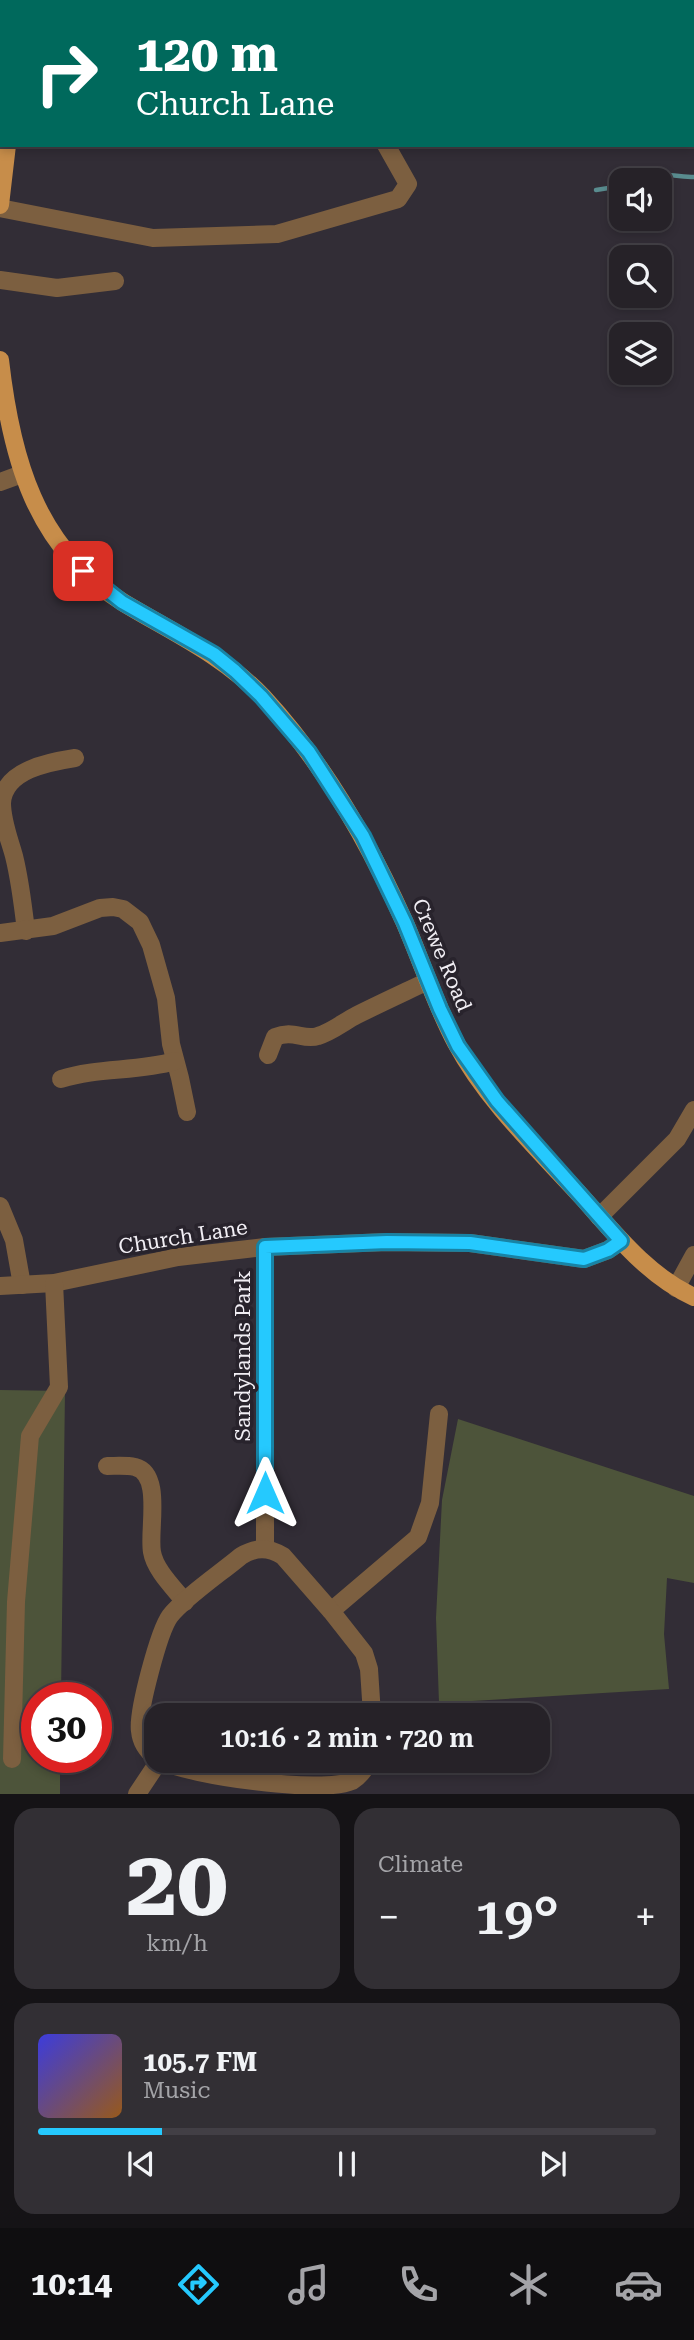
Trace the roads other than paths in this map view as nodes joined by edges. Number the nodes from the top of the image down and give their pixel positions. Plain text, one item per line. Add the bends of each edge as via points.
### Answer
1 (7, 147) edge
2 (387, 147) edge
3 (0, 206) edge
4 (0, 280) edge
5 (115, 281) dead end
6 (0, 360) edge
7 (22, 474) junction
8 (0, 482) edge
9 (75, 758) dead end
10 (2, 790) edge
11 (26, 931) junction
12 (0, 933) edge
13 (428, 981) junction
14 (268, 1055) dead end
15 (175, 1061) junction
16 (61, 1079) dead end
17 (694, 1110) edge
18 (187, 1112) dead end
19 (0, 1206) edge
20 (599, 1217) junction
21 (621, 1241) junction
22 (265, 1247) junction
23 (694, 1255) edge
24 (54, 1283) junction
25 (22, 1285) junction
26 (0, 1286) edge
27 (676, 1288) junction
28 (694, 1297) edge
29 (439, 1414) dead end
30 (107, 1466) dead end
31 (265, 1548) junction
32 (185, 1602) junction
33 (331, 1611) junction
34 (371, 1703) edge
35 (144, 1742) edge
36 (12, 1759) dead end
37 (150, 1773) edge
38 (207, 1773) edge
39 (361, 1773) edge
40 (137, 1794) edge

1 - 3 main road
2 - 3 street via 408,184 398,200 277,234 153,238
4 - 5 street via 57,288
6 - 7 main road, Crewe Road
7 - 8 street
7 - 13 main road, Crewe Road via 52,534 83,571 122,602 214,654 261,696 309,752 363,836
9 - 10 street via 21,774
10 - 11 street
11 - 12 street
11 - 15 street via 100,908 123,909 132,915 151,945 166,998
13 - 14 street via 319,1036 295,1032 275,1037
13 - 20 main road, Crewe Road via 475,1072
15 - 16 street via 132,1070 94,1070
15 - 18 street
17 - 20 street via 677,1139
19 - 25 street via 14,1240
20 - 21 main road, Crewe Road
21 - 22 street, Church Lane via 584,1259 458,1242
21 - 27 main road, Crewe Road
22 - 24 street, Church Lane via 178,1257
22 - 31 street, Sandylands Park
23 - 27 street
24 - 25 street, Church Lane
24 - 36 street via 59,1387 30,1436 16,1602
25 - 26 street, Church Lane
27 - 28 main road, Crewe Road
29 - 33 street via 430,1503 418,1536
30 - 32 street via 134,1466 148,1476 152,1553
31 - 32 street via 241,1556
31 - 33 street via 283,1556
32 - 35 street via 169,1617 162,1633 139,1721
33 - 34 street via 367,1661
37 - 40 street
38 - 39 street via 249,1784 332,1786 352,1781

